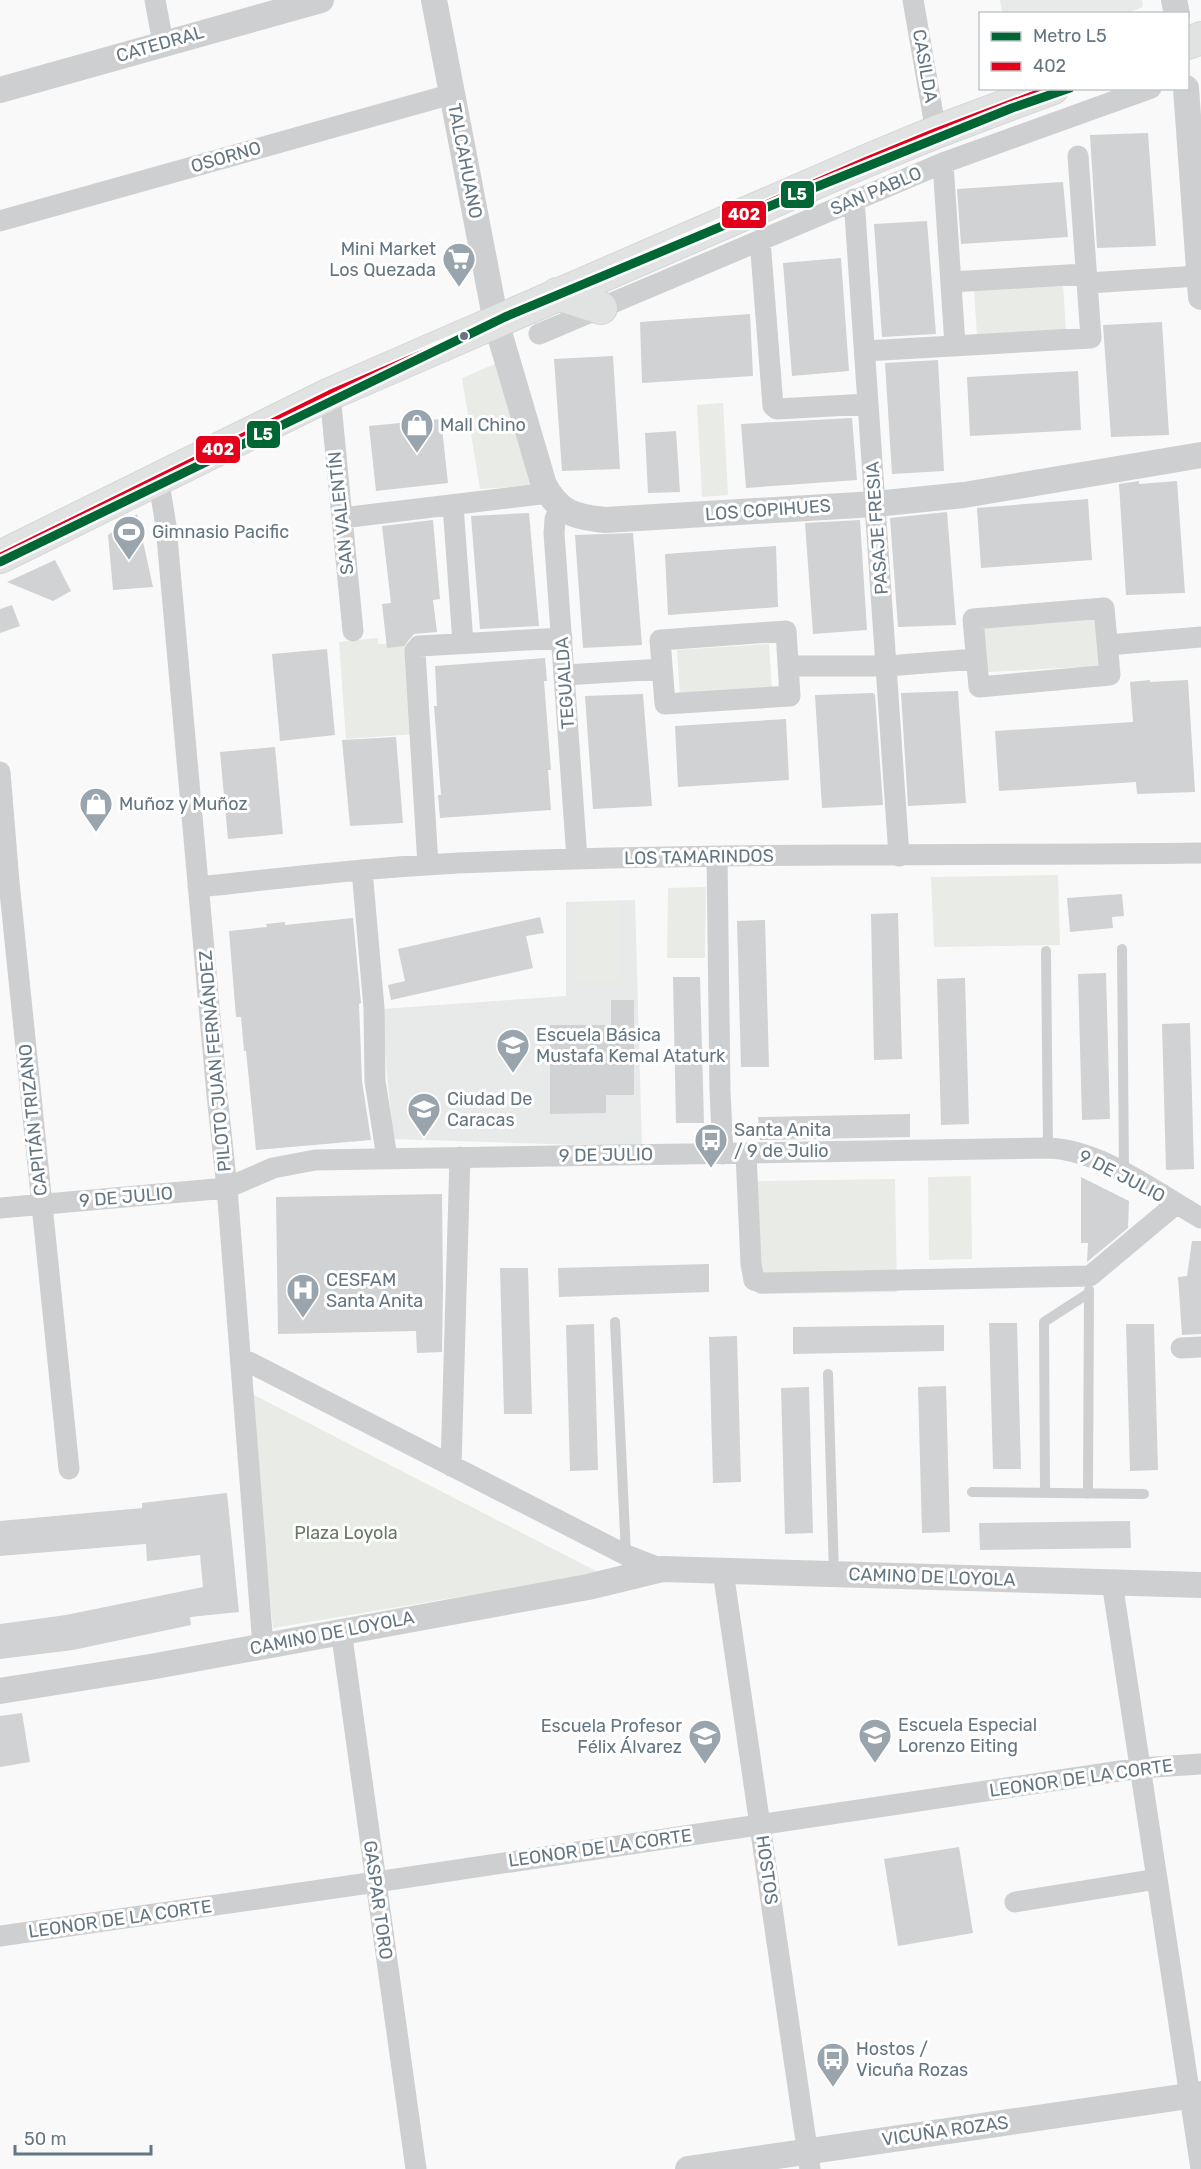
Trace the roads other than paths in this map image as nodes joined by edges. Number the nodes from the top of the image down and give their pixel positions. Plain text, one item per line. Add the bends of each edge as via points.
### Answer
1 (155, 0) edge
2 (321, 0) edge
3 (434, 0) edge
4 (916, 1) edge
5 (163, 43) junction
6 (0, 90) edge
7 (1048, 90) edge
8 (1145, 90) edge
9 (1186, 90) edge
10 (452, 94) junction
11 (936, 132) junction
12 (1078, 156) dead end
13 (942, 163) junction
14 (1197, 191) edge
15 (854, 199) junction
16 (0, 221) edge
17 (760, 240) junction
18 (1087, 279) junction
19 (951, 282) junction
20 (1201, 283) edge
21 (557, 294) junction
22 (601, 308) junction
23 (496, 322) junction
24 (539, 334) dead end
25 (955, 345) junction
26 (865, 351) junction
27 (330, 394) junction
28 (868, 404) junction
29 (1201, 455) edge
30 (158, 477) junction
31 (554, 500) junction
32 (875, 504) junction
33 (453, 505) junction
34 (342, 518) junction
35 (0, 557) edge
36 (353, 631) dead end
37 (1201, 637) edge
38 (562, 638) junction
39 (463, 643) junction
40 (1108, 645) junction
41 (976, 659) junction
42 (788, 666) junction
43 (887, 666) junction
44 (662, 669) junction
45 (565, 675) junction
46 (0, 772) edge
47 (1201, 853) edge
48 (717, 856) junction
49 (899, 856) junction
50 (577, 859) junction
51 (428, 865) junction
52 (362, 870) junction
53 (198, 887) junction
54 (1122, 949) dead end
55 (1046, 951) dead end
56 (1048, 1148) junction
57 (723, 1154) junction
58 (746, 1154) junction
59 (460, 1157) junction
60 (387, 1158) junction
61 (1124, 1173) junction
62 (227, 1188) junction
63 (1176, 1203) junction
64 (42, 1205) junction
65 (0, 1208) edge
66 (1201, 1218) edge
67 (1090, 1284) junction
68 (615, 1322) dead end
69 (241, 1358) junction
70 (828, 1374) dead end
71 (451, 1466) junction
72 (69, 1469) dead end
73 (972, 1492) dead end
74 (1045, 1493) junction
75 (1088, 1494) junction
76 (1143, 1494) dead end
77 (626, 1555) junction
78 (662, 1569) junction
79 (723, 1571) junction
80 (834, 1574) junction
81 (1112, 1582) junction
82 (1201, 1585) edge
83 (341, 1630) junction
84 (263, 1646) junction
85 (0, 1691) edge
86 (1201, 1764) edge
87 (1140, 1768) junction
88 (761, 1824) junction
89 (1157, 1879) junction
90 (376, 1882) junction
91 (1015, 1902) dead end
92 (0, 1936) edge
93 (1196, 2094) edge
94 (809, 2160) edge
95 (416, 2169) edge
96 (688, 2169) edge
97 (1201, 2169) edge

1 - 5 street
2 - 5 street, CATEDRAL
3 - 10 street, TALCAHUANO
4 - 11 street, CASILDA
5 - 6 street, CATEDRAL
7 - 11 main road, SAN PABLO
8 - 13 street, SAN PABLO
9 - 14 street
10 - 16 street, OSORNO
10 - 23 street, TALCAHUANO
11 - 21 main road, SAN PABLO
12 - 18 street
13 - 15 street, SAN PABLO
13 - 19 street
14 - 20 street
15 - 17 street, SAN PABLO
15 - 26 street, PASAJE FRESIA
17 - 22 street, SAN PABLO
17 - 28 street via 773,405 777,409
18 - 19 street
18 - 20 street
18 - 25 street via 1091,338
19 - 25 street
21 - 22 main road
21 - 23 main road, SAN PABLO
22 - 24 street, SAN PABLO
23 - 27 main road, SAN PABLO
23 - 31 street via 544,485
25 - 26 street
26 - 28 street, PASAJE FRESIA
27 - 30 main road, SAN PABLO
27 - 34 street, SAN VALENTÍN
28 - 32 street, PASAJE FRESIA
29 - 32 street, LOS COPIHUES via 964,495
30 - 35 main road, SAN PABLO
30 - 53 street, PILOTO JUAN FERNÁNDEZ via 167,537
31 - 32 street, LOS COPIHUES via 576,515 606,520
31 - 33 street, LOS COPIHUES
31 - 38 street, TEGUALDA
32 - 43 street, PASAJE FRESIA
33 - 34 street, LOS COPIHUES
33 - 39 street
34 - 36 street, SAN VALENTÍN
37 - 40 street
38 - 39 street
38 - 45 street, TEGUALDA
39 - 51 street via 419,646 415,651
40 - 41 street via 1110,675 978,687
40 - 41 street via 1104,608 973,619
41 - 43 street
42 - 43 street
42 - 44 street via 786,631 660,640
42 - 44 street via 790,696 665,704
43 - 49 street, PASAJE FRESIA
44 - 45 street
45 - 50 street, TEGUALDA
46 - 64 street, CAPITÁN TRIZANO
47 - 49 street, LOS TAMARINDOS
48 - 49 street, LOS TAMARINDOS
48 - 50 street, LOS TAMARINDOS
48 - 57 street
50 - 51 street, LOS TAMARINDOS
51 - 52 street, LOS TAMARINDOS
52 - 53 street, LOS TAMARINDOS
52 - 60 street via 374,1008 375,1081
53 - 62 street, PILOTO JUAN FERNÁNDEZ
54 - 61 lane
55 - 56 lane
56 - 58 street, 9 DE JULIO
56 - 61 street, 9 DE JULIO via 1079,1152
57 - 58 street, 9 DE JULIO
57 - 59 street, 9 DE JULIO
58 - 67 street via 754,1280
59 - 60 street, 9 DE JULIO
59 - 71 street
60 - 62 street, 9 DE JULIO via 285,1165
61 - 63 street, 9 DE JULIO
62 - 64 street, 9 DE JULIO
62 - 69 street, PILOTO JUAN FERNÁNDEZ
63 - 66 street, 9 DE JULIO
63 - 67 street
64 - 65 street, 9 DE JULIO
64 - 72 street, CAPITÁN TRIZANO
67 - 74 lane via 1044,1322
67 - 75 lane
68 - 77 lane
69 - 71 street, CAMINO DE LOYOLA
69 - 84 street, PILOTO JUAN FERNÁNDEZ
70 - 80 lane
71 - 77 street, CAMINO DE LOYOLA
73 - 74 lane
74 - 75 lane
75 - 76 lane
77 - 78 street, CAMINO DE LOYOLA
78 - 79 street, CAMINO DE LOYOLA
78 - 83 street, CAMINO DE LOYOLA via 588,1587
79 - 80 street, CAMINO DE LOYOLA
79 - 88 street, HOSTOS
80 - 81 street, CAMINO DE LOYOLA
81 - 82 street, CAMINO DE LOYOLA
81 - 87 street
83 - 84 street, CAMINO DE LOYOLA
83 - 90 street, GASPAR TORO
84 - 85 street, CAMINO DE LOYOLA
86 - 87 street, LEONOR DE LA CORTE
87 - 88 street, LEONOR DE LA CORTE
87 - 89 street
88 - 90 street, LEONOR DE LA CORTE
88 - 94 street, HOSTOS
89 - 91 street
89 - 93 street
90 - 92 street, LEONOR DE LA CORTE
90 - 95 street, GASPAR TORO
93 - 94 street, VICUÑA ROZAS
93 - 97 street
94 - 96 street, VICUÑA ROZAS

